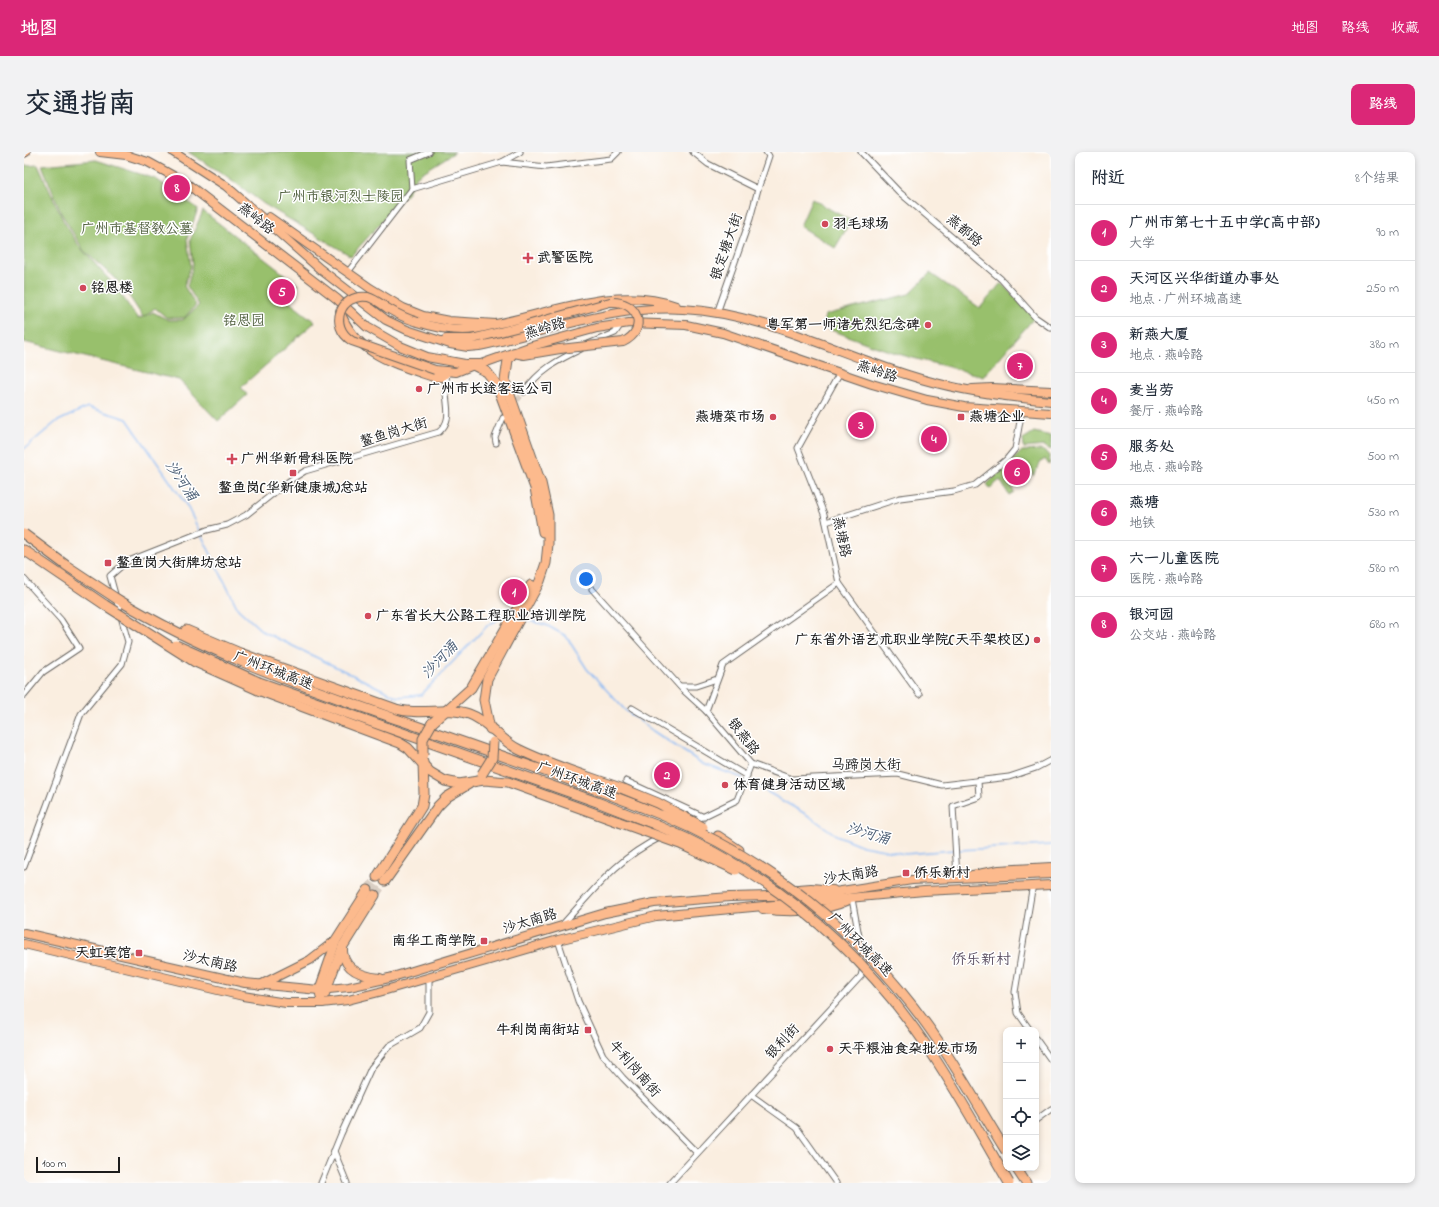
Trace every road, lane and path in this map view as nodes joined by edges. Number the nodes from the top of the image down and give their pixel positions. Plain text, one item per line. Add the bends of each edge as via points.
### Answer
1 (100, 152) edge
2 (173, 152) edge
3 (429, 152) edge
4 (520, 152) edge
5 (618, 152) edge
6 (693, 152) edge
7 (766, 152) edge
8 (861, 152) edge
9 (502, 162) junction
10 (412, 189) junction
11 (758, 189) junction
12 (244, 200) junction
13 (348, 272) junction
14 (337, 299) junction
15 (682, 308) junction
16 (717, 313) junction
17 (496, 324) junction
18 (621, 324) junction
19 (1051, 328) edge
20 (431, 338) junction
21 (513, 353) junction
22 (474, 365) junction
23 (447, 372) junction
24 (839, 374) junction
25 (972, 389) junction
26 (1051, 391) edge
27 (524, 392) tunnel mouth
28 (1051, 401) edge
29 (1022, 410) junction
30 (1051, 413) edge
31 (503, 418) dead end
32 (496, 443) dead end
33 (526, 452) junction
34 (826, 522) junction
35 (24, 534) edge
36 (24, 550) edge
37 (24, 579) edge
38 (839, 583) junction
39 (592, 589) dead end
40 (117, 599) junction
41 (105, 605) junction
42 (717, 679) junction
43 (680, 686) junction
44 (919, 694) dead end
45 (465, 695) junction
46 (24, 696) edge
47 (484, 700) junction
48 (632, 708) dead end
49 (706, 711) junction
50 (443, 712) junction
51 (458, 712) junction
52 (422, 713) junction
53 (432, 723) junction
54 (487, 726) junction
55 (508, 743) junction
56 (419, 756) junction
57 (1051, 760) edge
58 (751, 764) junction
59 (423, 765) junction
60 (747, 776) junction
61 (436, 777) junction
62 (482, 778) junction
63 (626, 781) dead end
64 (978, 781) junction
65 (424, 782) junction
66 (469, 783) junction
67 (459, 784) junction
68 (447, 797) junction
69 (704, 817) junction
70 (1051, 867) edge
71 (24, 868) edge
72 (1051, 874) edge
73 (957, 878) junction
74 (785, 882) junction
75 (1051, 885) edge
76 (1032, 890) dead end
77 (372, 892) tunnel mouth
78 (852, 899) junction
79 (795, 903) junction
80 (562, 926) junction
81 (24, 933) edge
82 (558, 940) junction
83 (339, 943) junction
84 (24, 944) edge
85 (389, 978) junction
86 (429, 978) junction
87 (260, 985) junction
88 (355, 986) junction
89 (323, 990) junction
90 (358, 997) junction
91 (322, 1003) junction
92 (1028, 1027) edge
93 (1039, 1043) edge
94 (1051, 1060) edge
95 (751, 1095) junction
96 (1051, 1109) edge
97 (1039, 1118) edge
98 (1003, 1146) edge
99 (334, 1151) junction
100 (697, 1153) junction
101 (1018, 1171) edge
102 (321, 1183) edge
103 (347, 1183) edge
104 (670, 1183) edge
105 (836, 1183) edge
106 (1009, 1183) edge
107 (1026, 1183) edge

1 - 14 main road, 燕岭路 via 148,162 186,183
2 - 12 main road, 燕岭路 via 211,175
3 - 10 street via 410,160
4 - 9 street
5 - 9 street via 611,159 546,167
6 - 11 street via 708,164
7 - 11 street, 银定塘大街 via 769,156
8 - 19 street, 燕都路 via 899,192 1001,279 1035,317
9 - 10 street
10 - 13 street
11 - 16 street, 银定塘大街
12 - 13 main road
12 - 20 main road, 燕岭路 via 314,264 376,313 402,328
13 - 17 main road via 392,303 414,313 448,322
14 - 22 main road, 燕岭路 via 367,327 400,346 427,357
14 - 23 main road via 348,330 370,352 433,377 442,377
15 - 16 main road, 燕岭路
15 - 17 main road via 656,300 612,298
15 - 20 main road, 燕岭路 via 644,309 607,314 478,346 454,345
16 - 25 main road, 燕岭路 via 780,330 908,375
17 - 23 main road, bridge via 462,330 446,329 418,322 365,297 352,300 340,312 338,320 342,333 352,341
18 - 21 main road, 燕岭路 via 580,332
18 - 24 main road, 燕岭路 via 662,323 714,331
18 - 27 street via 615,333 594,340 556,361
20 - 21 main road, bridge via 472,339 610,302 627,305 635,312 638,321 628,340 524,355
21 - 22 main road, 燕岭路
21 - 33 highway via 508,360 505,381
22 - 23 main road via 456,372
22 - 33 highway via 487,372 497,385
23 - 71 street, 鳌鱼岗大街 via 445,385 448,416 445,427 439,432 314,468 296,476 246,515 227,525 207,530 126,562 110,576 128,642 122,664 81,714
24 - 29 main road, 燕岭路 via 897,393 942,404
24 - 34 street, 燕塘路 via 798,448
25 - 26 main road, 燕岭路
25 - 28 main road via 1008,397
29 - 30 main road, 燕岭路
29 - 34 street via 1016,449 975,485 954,491 900,498
31 - 32 street
33 - 45 highway via 540,509 543,533 541,557 528,590
33 - 47 highway via 541,483 548,515 546,563 540,581 487,679
34 - 38 street, 燕塘路
35 - 40 highway, 广州环城高速, bridge
36 - 41 highway, 广州环城高速
37 - 46 street via 61,620 79,648 42,672
38 - 42 street via 723,665
38 - 44 street, 燕塘路
39 - 43 street, 银燕路
40 - 52 highway via 240,653 396,710
40 - 74 highway, 广州环城高速, bridge via 186,637 263,671 603,792 662,816 727,846
41 - 56 highway, bridge via 170,648 203,666 249,687 395,741
41 - 79 highway, 广州环城高速, bridge via 192,653 259,682 656,825 722,856
42 - 43 street via 696,686
42 - 49 street
43 - 49 street, 银燕路
45 - 50 highway
45 - 52 highway via 441,709
47 - 54 highway
47 - 55 highway via 494,726
48 - 60 street
49 - 58 street, 银燕路
50 - 51 highway
50 - 52 highway
50 - 53 highway
51 - 53 highway via 444,715
51 - 54 highway via 472,715
53 - 56 highway, bridge via 423,739
54 - 55 highway
54 - 62 highway, bridge via 493,742 492,758
55 - 74 highway, bridge via 529,754 658,803 718,836
56 - 59 highway
56 - 61 highway
56 - 65 highway
57 - 64 street, 马蹄岗大街 via 1008,777
58 - 60 street, 银燕路
58 - 64 street, 马蹄岗大街 via 792,779 898,774 942,785
59 - 61 highway
59 - 65 highway
60 - 69 street, 银燕路 via 737,800
61 - 67 highway
62 - 66 highway
62 - 67 highway
62 - 68 highway
62 - 79 highway, bridge via 513,784 680,844 764,884
63 - 69 street
64 - 73 street via 979,797 953,806
65 - 68 highway via 422,806 381,879
66 - 67 highway
66 - 68 highway
69 - 80 street, 银燕路 via 626,857
70 - 73 main road, 沙太南路 via 992,871
72 - 73 main road
73 - 80 main road, 沙太南路 via 912,880 840,891 811,888 762,892 745,897 654,903 616,910
74 - 98 highway, 广州环城高速, bridge via 834,921 896,985 939,1042
75 - 78 main road, 沙太南路 via 954,889
76 - 92 street via 1015,992 1018,1013
77 - 83 highway
78 - 82 main road, 沙太南路 via 827,908 772,910 752,907 656,916
78 - 95 street, 银利街 via 864,963 861,976
79 - 106 highway, 广州环城高速, bridge via 846,948 902,1012 962,1100
80 - 85 main road, 沙太南路
81 - 87 main road, 沙太南路 via 237,982
82 - 86 main road, 沙太南路
82 - 100 street, 牛利岗南街 via 578,1001 600,1049 623,1078
83 - 85 main road via 345,961 357,973
83 - 87 main road
83 - 89 main road
84 - 91 main road, 沙太南路 via 243,996 286,1003
85 - 88 main road, 沙太南路
86 - 90 main road, 沙太南路
86 - 99 street via 430,1012 420,1028 389,1046 371,1068
87 - 89 main road, 沙太南路
88 - 89 main road, 沙太南路
88 - 90 main road
89 - 91 main road
90 - 91 main road, 沙太南路
93 - 94 street
95 - 100 street, 银利街
95 - 105 street via 797,1128
96 - 97 street
99 - 102 street
99 - 103 street
100 - 104 street, 银利街
101 - 107 highway

